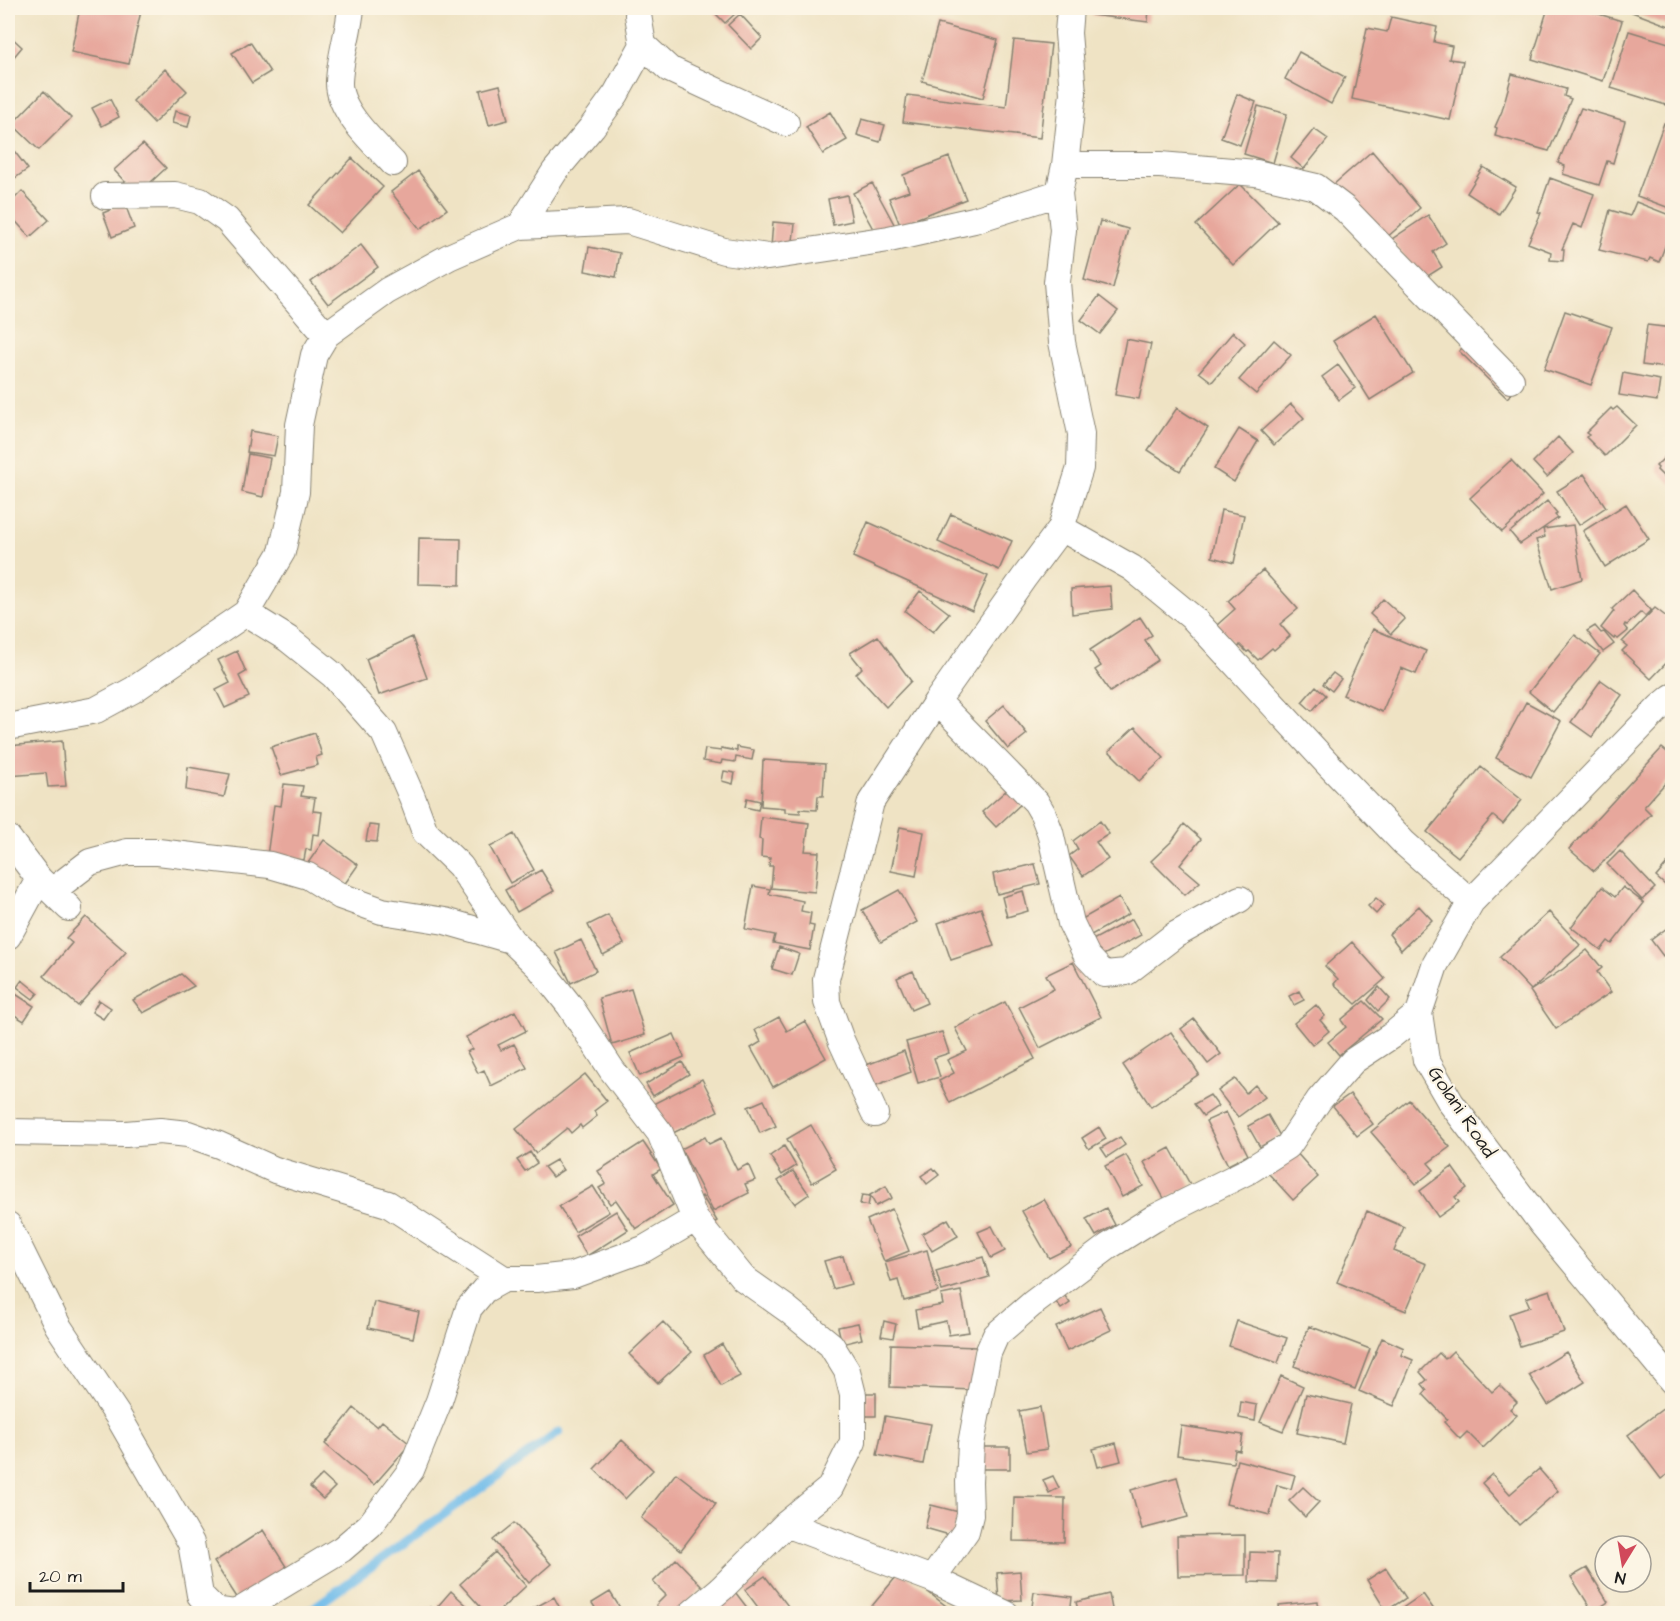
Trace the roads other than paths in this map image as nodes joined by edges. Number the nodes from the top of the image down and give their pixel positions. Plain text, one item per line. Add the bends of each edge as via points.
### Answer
1 (351, 8) edge
2 (639, 8) edge
3 (1070, 8) edge
4 (643, 45) junction
5 (786, 123) dead end
6 (393, 163) dead end
7 (1065, 165) junction
8 (1059, 193) junction
9 (105, 196) dead end
10 (520, 226) junction
11 (326, 335) junction
12 (1511, 380) dead end
13 (1061, 528) junction
14 (246, 613) junction
15 (937, 701) junction
16 (1668, 707) edge
17 (8, 727) edge
18 (8, 838) edge
19 (53, 892) junction
20 (1240, 899) dead end
21 (1471, 902) junction
22 (8, 936) edge
23 (512, 940) junction
24 (1419, 1013) junction
25 (874, 1114) dead end
26 (8, 1132) edge
27 (695, 1219) junction
28 (8, 1225) edge
29 (504, 1279) junction
30 (1672, 1381) edge
31 (786, 1524) junction
32 (932, 1579) junction
33 (691, 1614) edge
34 (1006, 1614) edge

1 - 6 street via 339,84 344,103 360,129
2 - 4 street
3 - 7 street via 1073,93
4 - 5 street via 669,69
4 - 10 street via 616,94 555,171
7 - 8 street
7 - 12 street via 1160,165 1256,173 1316,187 1345,209
8 - 10 street via 974,220 889,239 768,257 724,251 628,221
8 - 13 street via 1063,230 1057,282 1062,342 1081,434 1080,468
9 - 11 street via 175,195 200,201 227,220
10 - 11 street via 449,257 387,291
11 - 14 street via 314,355 299,425 296,492 282,552
13 - 15 street
13 - 21 street via 1132,568 1194,618 1404,843
14 - 17 street via 133,690 96,710
14 - 23 street via 288,639 333,675 384,734 425,832 460,866
15 - 20 street via 1036,802 1050,831 1071,923 1087,956 1104,974 1127,972 1175,935
15 - 25 street via 871,802 826,979 827,1002
16 - 21 street, Golani Road
18 - 19 street
19 - 22 street
19 - 23 street via 90,862 128,852 158,852 270,865 308,876 340,896 382,911 445,921
21 - 24 street, Golani Road via 1435,965
23 - 27 street via 570,1006 660,1133
24 - 30 street, Golani Road via 1426,1060 1451,1103 1542,1224
24 - 32 street via 1353,1061 1319,1100 1288,1146 1109,1246 996,1335 988,1353 971,1444 970,1515 966,1531
26 - 29 street via 188,1134 275,1170 388,1204
27 - 29 street via 644,1250 573,1275
27 - 31 street via 743,1278 831,1345 847,1371 853,1395 853,1442 830,1488
28 - 29 street via 58,1326 117,1416 191,1543 200,1595 215,1610 236,1613 342,1549 370,1525 411,1470 439,1401 469,1308 484,1290
31 - 32 street
31 - 33 street
32 - 34 street

